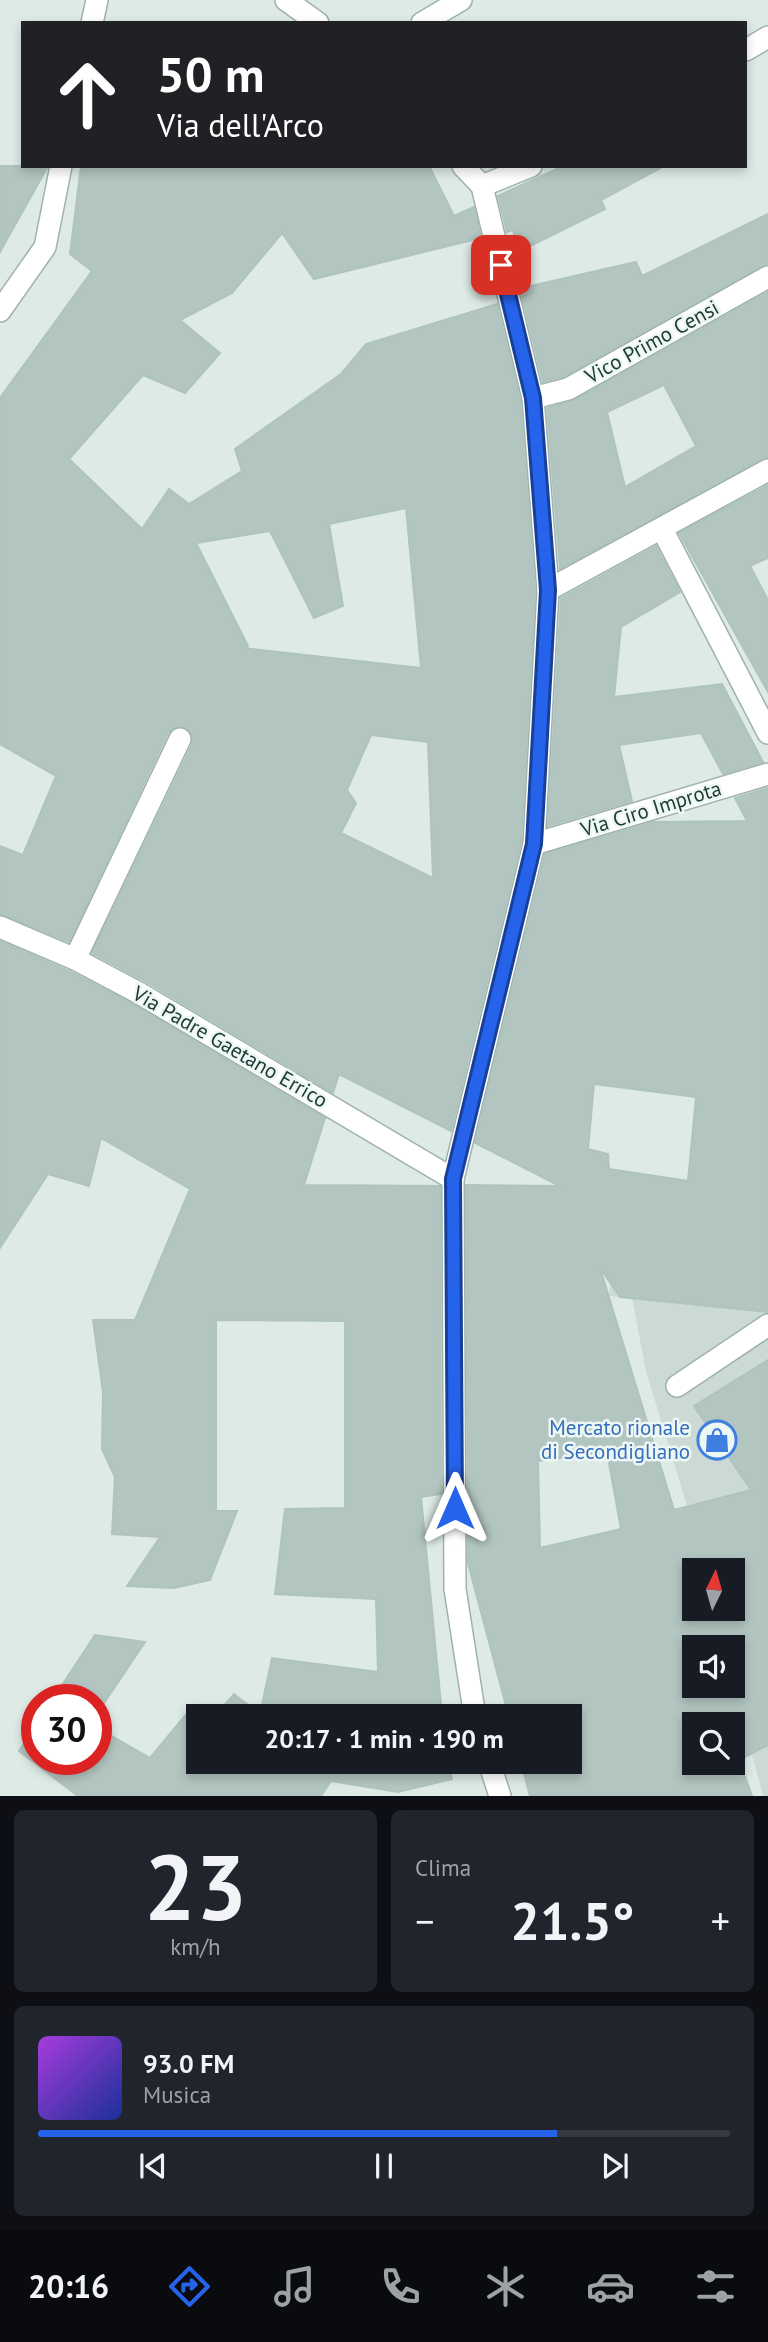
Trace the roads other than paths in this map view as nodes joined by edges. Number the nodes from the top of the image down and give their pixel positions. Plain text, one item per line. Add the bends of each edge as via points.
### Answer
1 (97, 0) edge
2 (286, 0) edge
3 (461, 0) edge
4 (92, 21) edge
5 (315, 21) edge
6 (425, 21) edge
7 (768, 37) edge
8 (747, 49) edge
9 (61, 168) edge
10 (465, 168) edge
11 (526, 168) edge
12 (482, 186) junction
13 (768, 277) edge
14 (0, 311) edge
15 (533, 398) junction
16 (768, 470) edge
17 (662, 529) junction
18 (548, 590) junction
19 (768, 733) edge
20 (180, 739) dead end
21 (768, 774) edge
22 (534, 844) junction
23 (0, 927) edge
24 (75, 959) junction
25 (453, 1179) junction
26 (768, 1325) edge
27 (677, 1386) dead end
28 (473, 1704) edge
29 (493, 1774) edge
30 (500, 1796) edge

1 - 4 street
2 - 5 street
3 - 6 street
7 - 8 street
9 - 14 street via 45,247
10 - 12 street
11 - 12 street
12 - 15 street
13 - 15 street, Vico Primo Censi via 568,388
15 - 18 street
16 - 17 street
17 - 18 street
17 - 19 street
18 - 22 street
20 - 24 street
21 - 22 street, Via Ciro Improta
22 - 25 street
23 - 24 street, Via Padre Gaetano Errico
24 - 25 street, Via Padre Gaetano Errico
25 - 28 street via 455,1589
26 - 27 street
29 - 30 street

